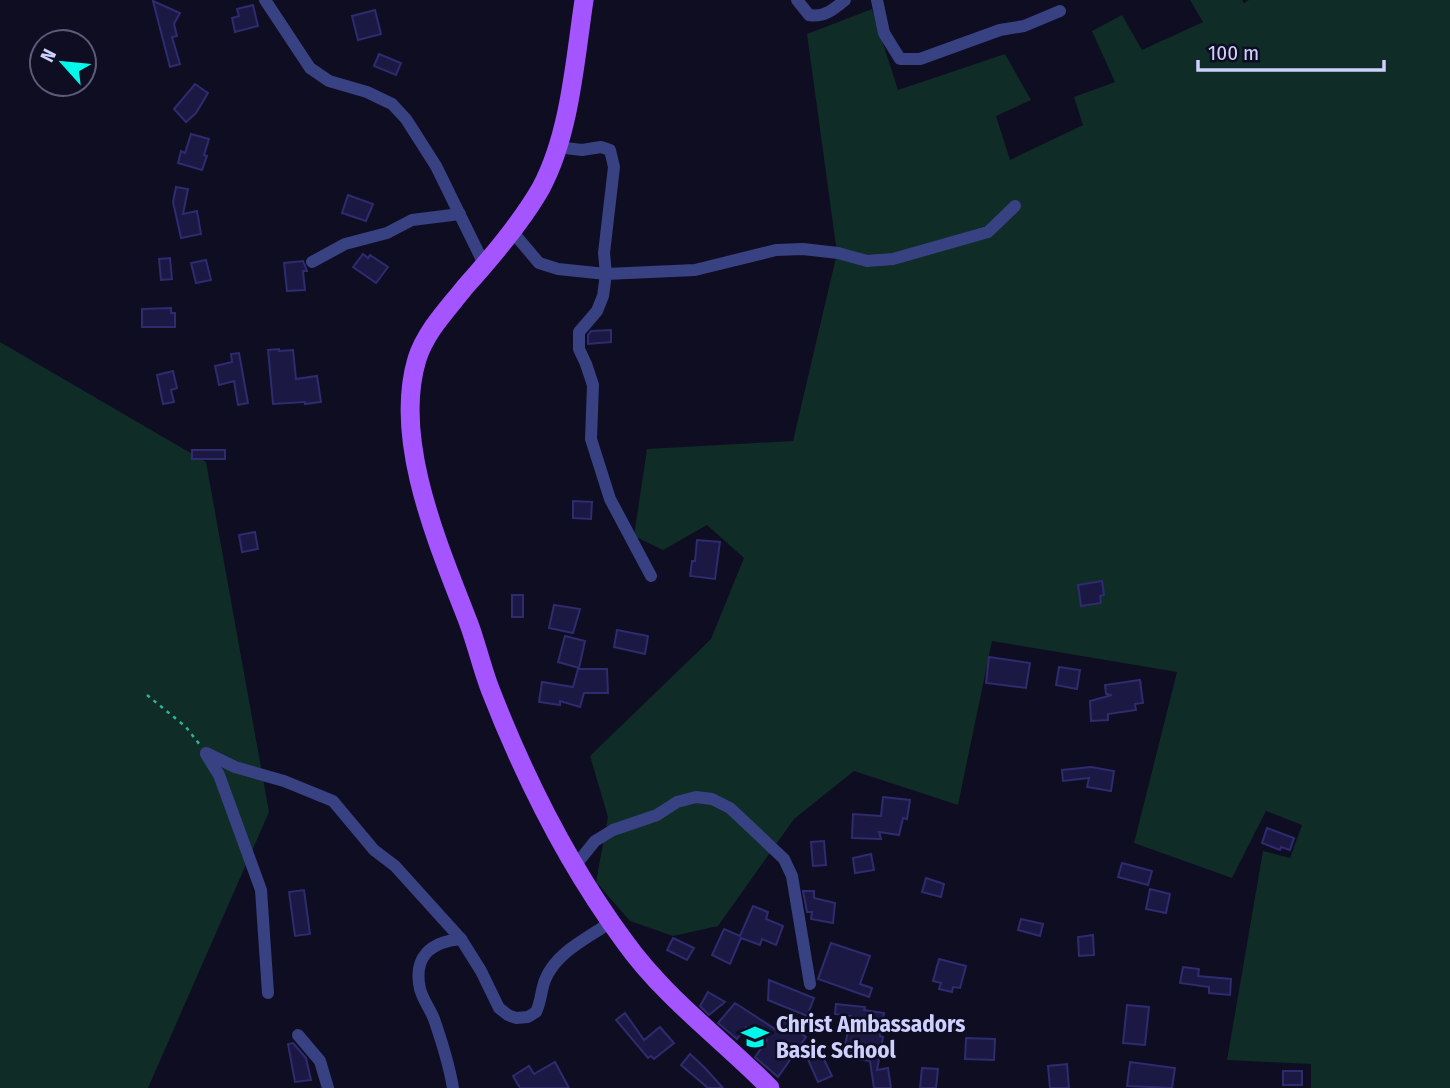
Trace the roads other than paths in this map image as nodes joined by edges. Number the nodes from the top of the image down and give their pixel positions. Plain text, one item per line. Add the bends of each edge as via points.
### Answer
1 (265, 0) edge
2 (584, 0) edge
3 (797, 0) edge
4 (845, 0) edge
5 (877, 0) edge
6 (1060, 11) dead end
7 (557, 147) junction
8 (1015, 206) dead end
9 (460, 214) junction
10 (511, 230) junction
11 (312, 262) dead end
12 (484, 264) junction
13 (606, 274) junction
14 (651, 576) dead end
15 (574, 867) junction
16 (611, 922) junction
17 (461, 939) junction
18 (810, 984) dead end
19 (268, 993) dead end
20 (298, 1035) dead end
21 (328, 1088) edge
22 (453, 1088) edge
23 (770, 1088) edge

1 - 9 street via 310,68 329,81 392,104 406,119
2 - 7 main road
3 - 4 street via 809,15 818,17
5 - 6 street via 884,33 900,59 920,59
7 - 10 main road via 541,188
7 - 13 street via 601,147 613,156
8 - 13 street via 988,232 893,259 867,261 814,250 776,250 695,271
9 - 11 street via 412,220 387,233 345,244
9 - 12 street
10 - 12 main road
10 - 13 street via 539,263 558,270
12 - 15 main road via 428,334 417,358 411,395 413,453 448,575 490,688 524,772
13 - 14 street via 597,312 579,332 579,349 593,384 591,439 610,499
15 - 16 main road
15 - 18 street via 594,841 613,830 657,815 677,802 712,799 730,808 784,859 792,876
16 - 17 street via 561,956 545,980 536,1012 528,1017 516,1018 499,1008
16 - 23 main road via 656,980
17 - 19 street via 333,801 206,753 219,775 261,890
17 - 22 street via 431,947 418,971
20 - 21 street via 320,1061

